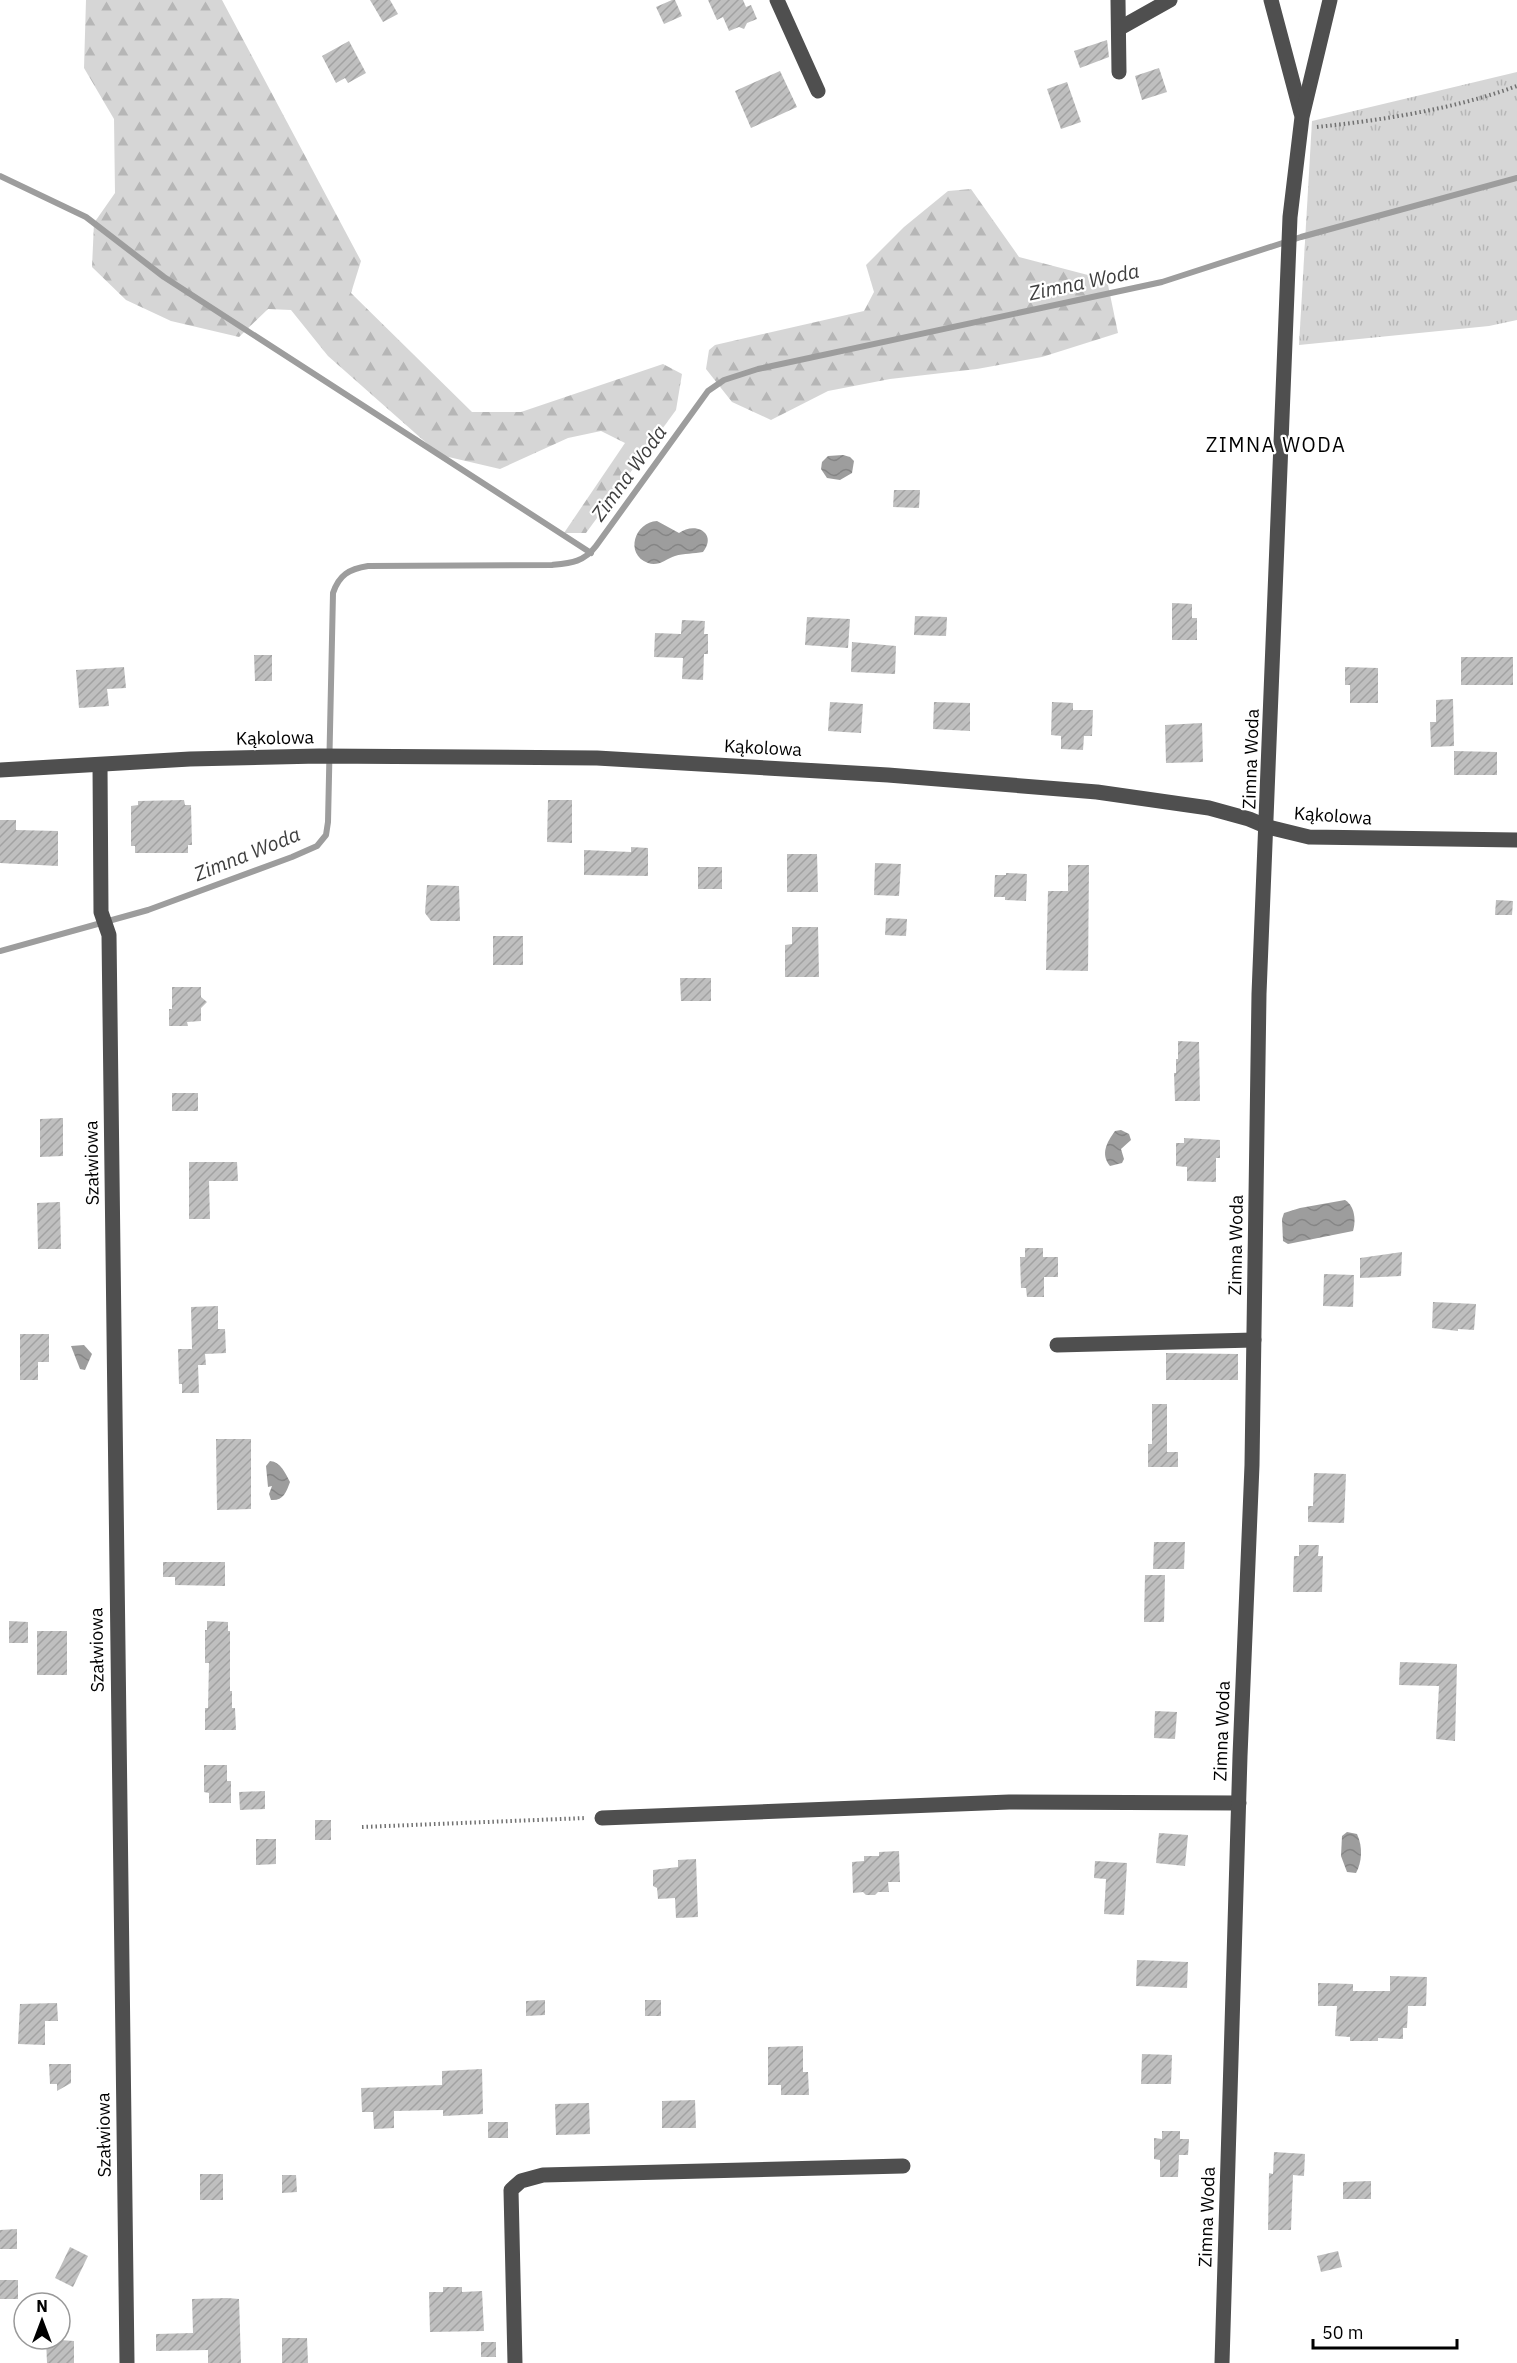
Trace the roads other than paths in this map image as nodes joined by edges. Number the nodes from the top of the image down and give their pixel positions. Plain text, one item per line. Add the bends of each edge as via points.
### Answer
1 (777, 0) edge
2 (1118, 0) edge
3 (1170, 0) edge
4 (1271, 0) edge
5 (1330, 0) edge
6 (1120, 28) junction
7 (1119, 72) dead end
8 (818, 91) dead end
9 (1302, 123) junction
10 (100, 765) junction
11 (0, 770) edge
12 (1268, 827) junction
13 (1517, 840) edge
14 (1254, 1340) junction
15 (1057, 1345) dead end
16 (1239, 1803) junction
17 (602, 1818) road end
18 (903, 2166) dead end
19 (127, 2363) edge
20 (515, 2363) edge
21 (1222, 2363) edge

1 - 8 street
2 - 6 street
3 - 6 street
4 - 9 street
5 - 9 street, Zimna Woda
6 - 7 street
9 - 12 street, Zimna Woda via 1290,216
10 - 11 street, Kąkolowa
10 - 12 street, Kąkolowa via 319,756 597,758 1097,792 1229,813
10 - 19 street, Szałwiowa via 101,912 108,935
12 - 13 street, Kąkolowa via 1319,838
12 - 14 street, Zimna Woda via 1259,994
14 - 15 street
14 - 16 street, Zimna Woda
16 - 17 street via 1009,1802
16 - 21 street, Zimna Woda
18 - 20 street via 543,2175 521,2181 511,2190

